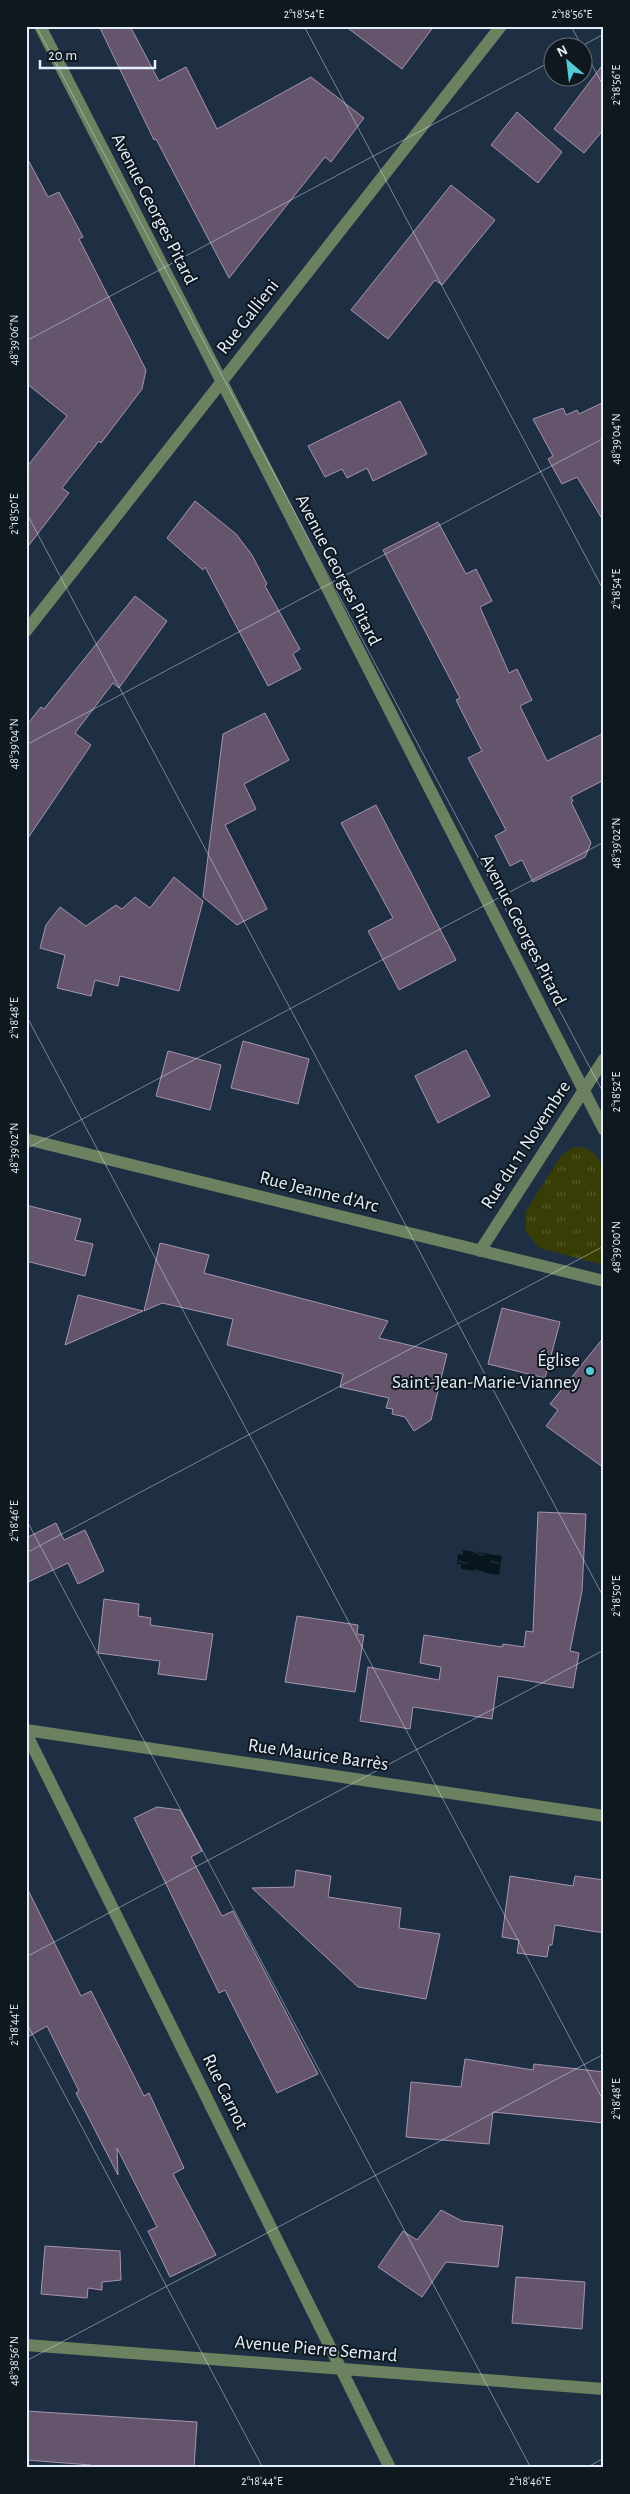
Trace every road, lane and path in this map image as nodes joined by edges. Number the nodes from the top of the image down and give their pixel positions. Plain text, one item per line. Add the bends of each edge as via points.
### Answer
1 (40, 26) edge
2 (501, 26) edge
3 (221, 382) junction
4 (26, 631) edge
5 (604, 1059) edge
6 (584, 1090) junction
7 (604, 1130) edge
8 (26, 1139) edge
9 (480, 1251) junction
10 (604, 1281) edge
11 (26, 1732) edge
12 (604, 1816) edge
13 (26, 2345) edge
14 (341, 2370) junction
15 (604, 2389) edge
16 (390, 2468) edge

1 - 3 street, Avenue Georges Pitard
2 - 3 street, Rue Gallieni
3 - 4 street, Rue Gallieni
3 - 6 street, Avenue Georges Pitard
5 - 6 street, Rue du 11 Novembre
6 - 7 street, Avenue Georges Pitard
6 - 9 street, Rue du 11 Novembre
8 - 9 street, Rue Jeanne d'Arc
9 - 10 street, Rue Jeanne d'Arc
11 - 12 street, Rue Maurice Barrès
11 - 14 street, Rue Carnot
13 - 14 street, Avenue Pierre Semard
14 - 15 street, Avenue Pierre Semard
14 - 16 street, Rue Carnot

